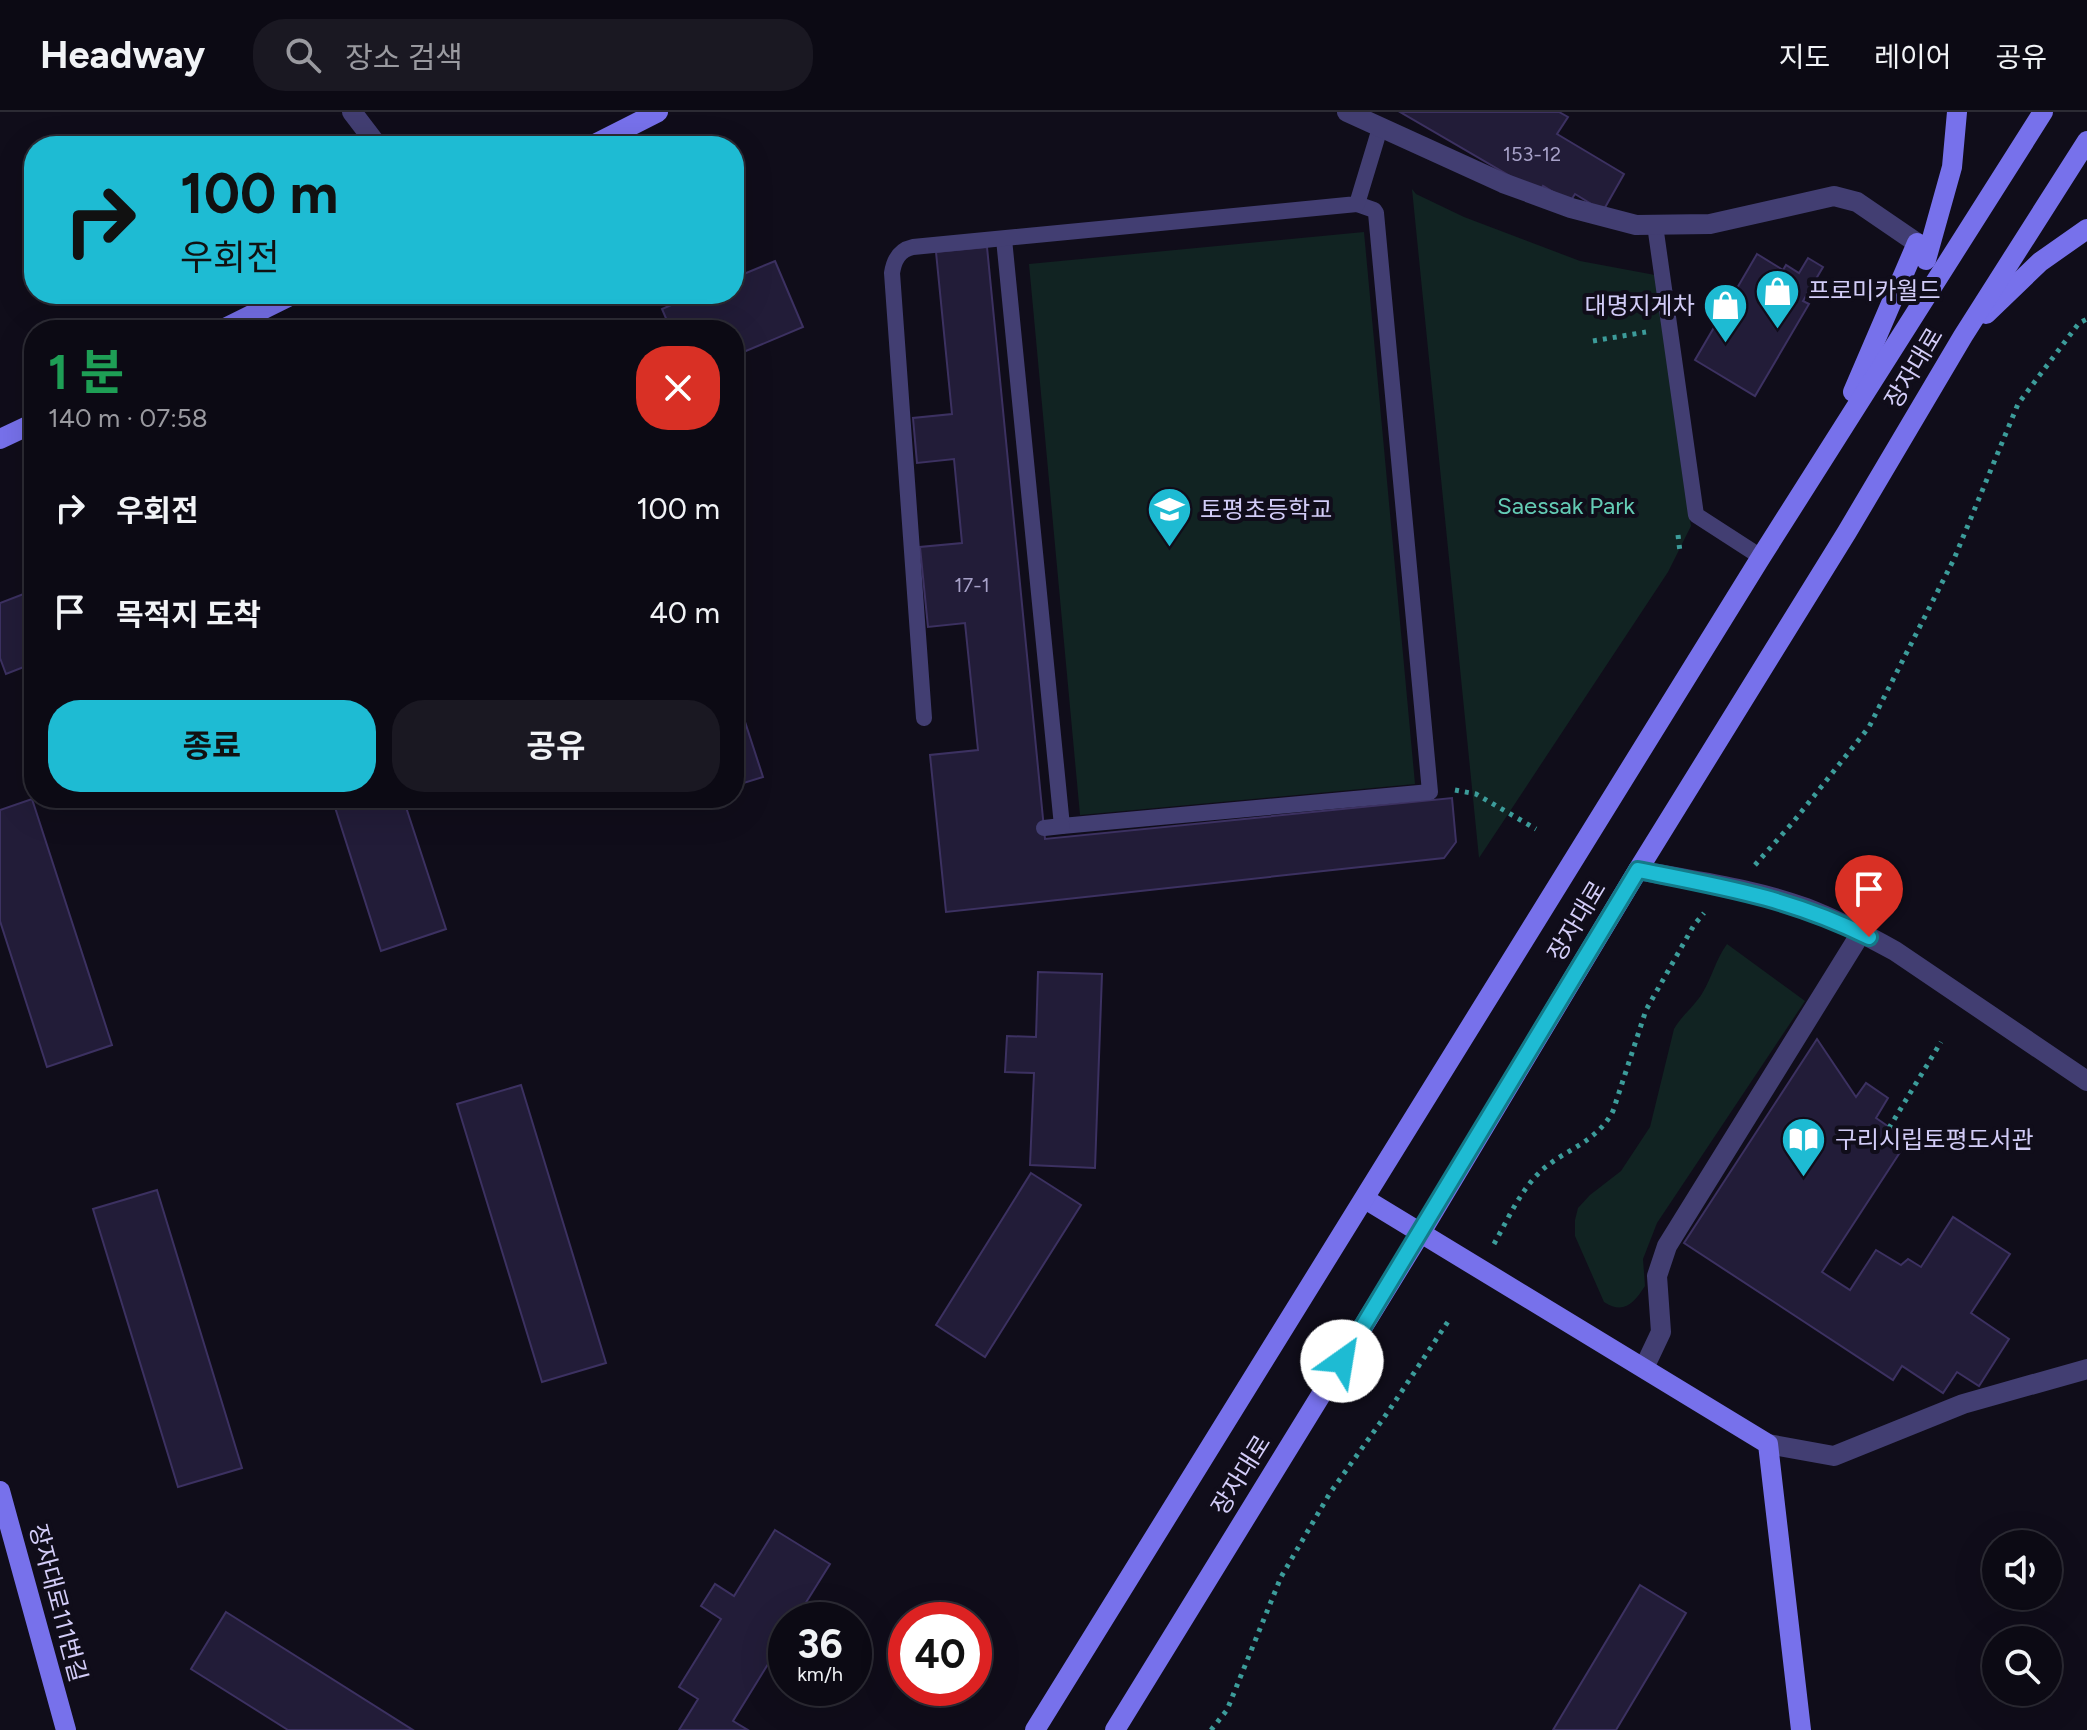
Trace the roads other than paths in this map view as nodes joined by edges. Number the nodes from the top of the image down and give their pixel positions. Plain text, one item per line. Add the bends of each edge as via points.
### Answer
1 (352, 112) edge
2 (658, 112) edge
3 (1347, 112) edge
4 (1957, 112) edge
5 (2043, 112) edge
6 (1380, 128) junction
7 (370, 136) edge
8 (611, 136) edge
9 (2087, 141) edge
10 (1357, 204) junction
11 (1655, 225) junction
12 (2087, 229) edge
13 (1004, 239) junction
14 (1917, 243) junction
15 (274, 304) edge
16 (241, 320) edge
17 (1963, 336) junction
18 (24, 428) edge
19 (0, 439) edge
20 (1830, 447) junction
21 (1761, 557) junction
22 (924, 718) dead end
23 (1062, 826) junction
24 (1044, 828) dead end
25 (1638, 870) junction
26 (1853, 930) junction
27 (2087, 1081) edge
28 (1365, 1199) junction
29 (1420, 1234) junction
30 (1644, 1368) junction
31 (2087, 1369) edge
32 (1768, 1444) junction
33 (0, 1491) edge
34 (66, 1730) edge
35 (1035, 1730) edge
36 (1115, 1730) edge
37 (1801, 1730) edge

1 - 7 street
2 - 8 street
3 - 6 street
4 - 14 street via 1952,167 1926,260
5 - 20 street, 장자대로
6 - 10 lane
6 - 11 street via 1571,208
9 - 17 street, 장자대로
10 - 13 lane
10 - 23 lane via 1376,213 1430,792
11 - 14 street via 1710,224 1834,196 1857,202
11 - 21 lane via 1696,515
12 - 17 street via 2040,262
13 - 22 lane via 906,249 892,273
13 - 23 lane
14 - 20 street
15 - 16 street
17 - 25 street, 장자대로
18 - 19 street
20 - 21 street, 장자대로
21 - 28 street, 장자대로
23 - 24 lane
25 - 26 street via 1806,908
25 - 29 street, 장자대로
26 - 27 street via 1895,951
26 - 30 street via 1667,1246 1657,1276 1661,1332
28 - 29 street
28 - 35 street, 장자대로
29 - 30 street
29 - 36 street, 장자대로
30 - 32 street
31 - 32 street via 1975,1399 1834,1456
32 - 37 street
33 - 34 street, 장자대로111번길

